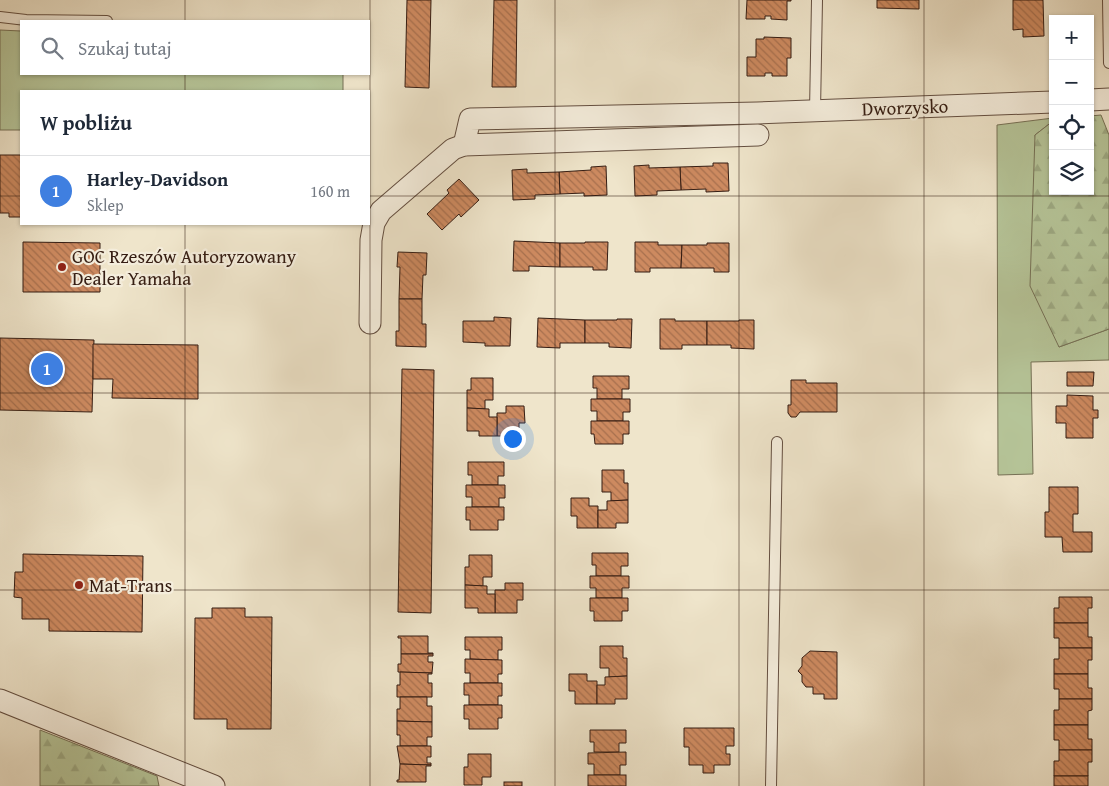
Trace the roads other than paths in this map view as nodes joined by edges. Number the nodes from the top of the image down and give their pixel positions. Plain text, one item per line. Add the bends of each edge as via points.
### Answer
1 (817, 0) edge
2 (1108, 0) edge
3 (0, 17) edge
4 (26, 20) edge
5 (1109, 63) edge
6 (1094, 100) edge
7 (1109, 100) edge
8 (1049, 102) edge
9 (815, 111) junction
10 (758, 135) dead end
11 (464, 145) junction
12 (370, 323) dead end
13 (777, 442) dead end
14 (0, 700) edge
15 (214, 786) edge
16 (771, 786) edge

1 - 9 lane
2 - 5 lane
3 - 4 lane
6 - 7 street
8 - 9 street, Dworzysko
9 - 11 street, Dworzysko via 470,119
10 - 11 street
11 - 12 street via 453,149 382,211 374,223
13 - 16 lane
14 - 15 street

